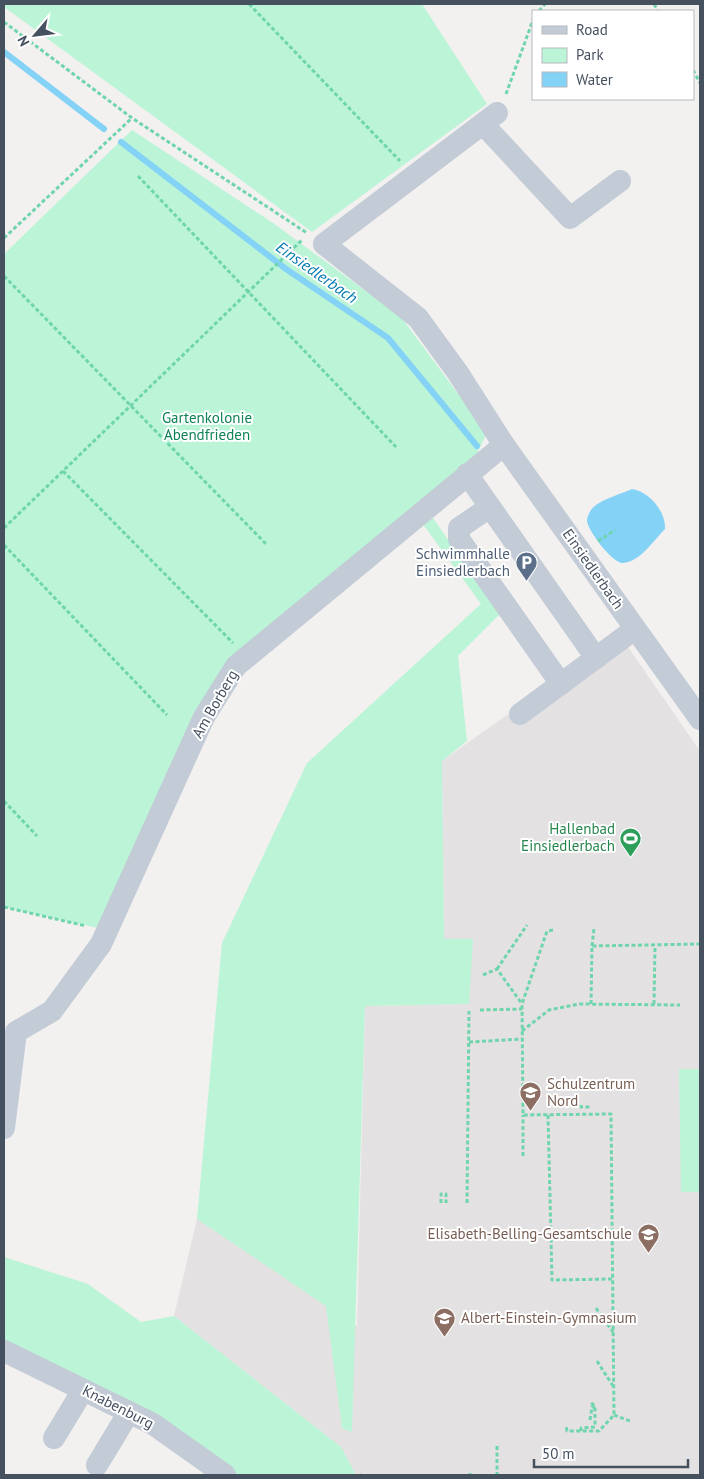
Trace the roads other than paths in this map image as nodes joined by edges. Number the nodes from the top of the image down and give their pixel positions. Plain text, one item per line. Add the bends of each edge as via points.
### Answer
1 (620, 182) dead end
2 (504, 445) junction
3 (467, 474) junction
4 (490, 507) junction
5 (636, 629) junction
6 (596, 658) junction
7 (561, 684) junction
8 (520, 714) dead end
9 (700, 719) edge
10 (10, 1031) edge
11 (4, 1128) edge
12 (4, 1351) edge
13 (83, 1390) junction
14 (129, 1412) junction
15 (54, 1438) dead end
16 (97, 1465) dead end
17 (226, 1475) edge

1 - 2 street, Einsiedlerbach via 570,218 490,118 414,176 316,239 418,318
2 - 3 street, Am Borberg
2 - 5 street, Einsiedlerbach
3 - 4 street
3 - 10 street, Am Borberg via 236,666 204,717 101,944 52,1011
4 - 6 street
4 - 7 street via 459,528 460,539
5 - 6 street
5 - 9 street, Einsiedlerbach
6 - 7 street
7 - 8 street
10 - 11 street, Am Borberg
12 - 13 street, Knabenburg
13 - 14 street, Knabenburg
13 - 15 street
14 - 16 street
14 - 17 street, Knabenburg via 153,1424

